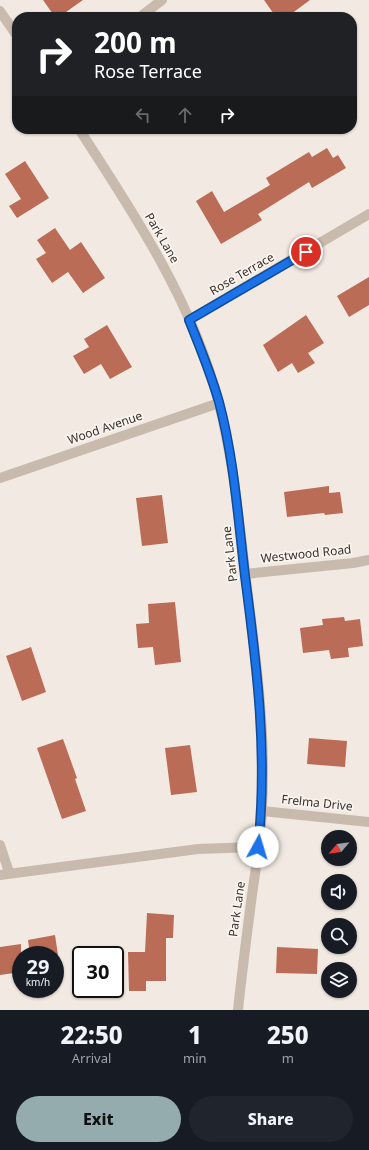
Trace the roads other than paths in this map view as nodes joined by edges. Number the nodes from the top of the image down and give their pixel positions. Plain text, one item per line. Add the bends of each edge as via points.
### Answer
1 (162, 0) edge
2 (0, 11) edge
3 (146, 12) edge
4 (12, 29) edge
5 (82, 134) edge
6 (369, 214) edge
7 (189, 320) junction
8 (219, 403) junction
9 (0, 478) edge
10 (369, 560) edge
11 (245, 574) junction
12 (262, 811) junction
13 (369, 822) edge
14 (0, 845) edge
15 (258, 847) junction
16 (4, 874) edge
17 (238, 1010) edge

1 - 3 street
2 - 4 street
5 - 7 street, Park Lane via 162,263
6 - 7 street, Rose Terrace
7 - 8 street, Park Lane
8 - 9 street, Wood Avenue
8 - 11 street, Park Lane via 236,493
10 - 11 street, Westwood Road
11 - 12 street, Park Lane via 262,712
12 - 13 street, Frelma Drive
12 - 15 street, Park Lane
14 - 16 street
15 - 16 street via 198,849
15 - 17 street, Park Lane

